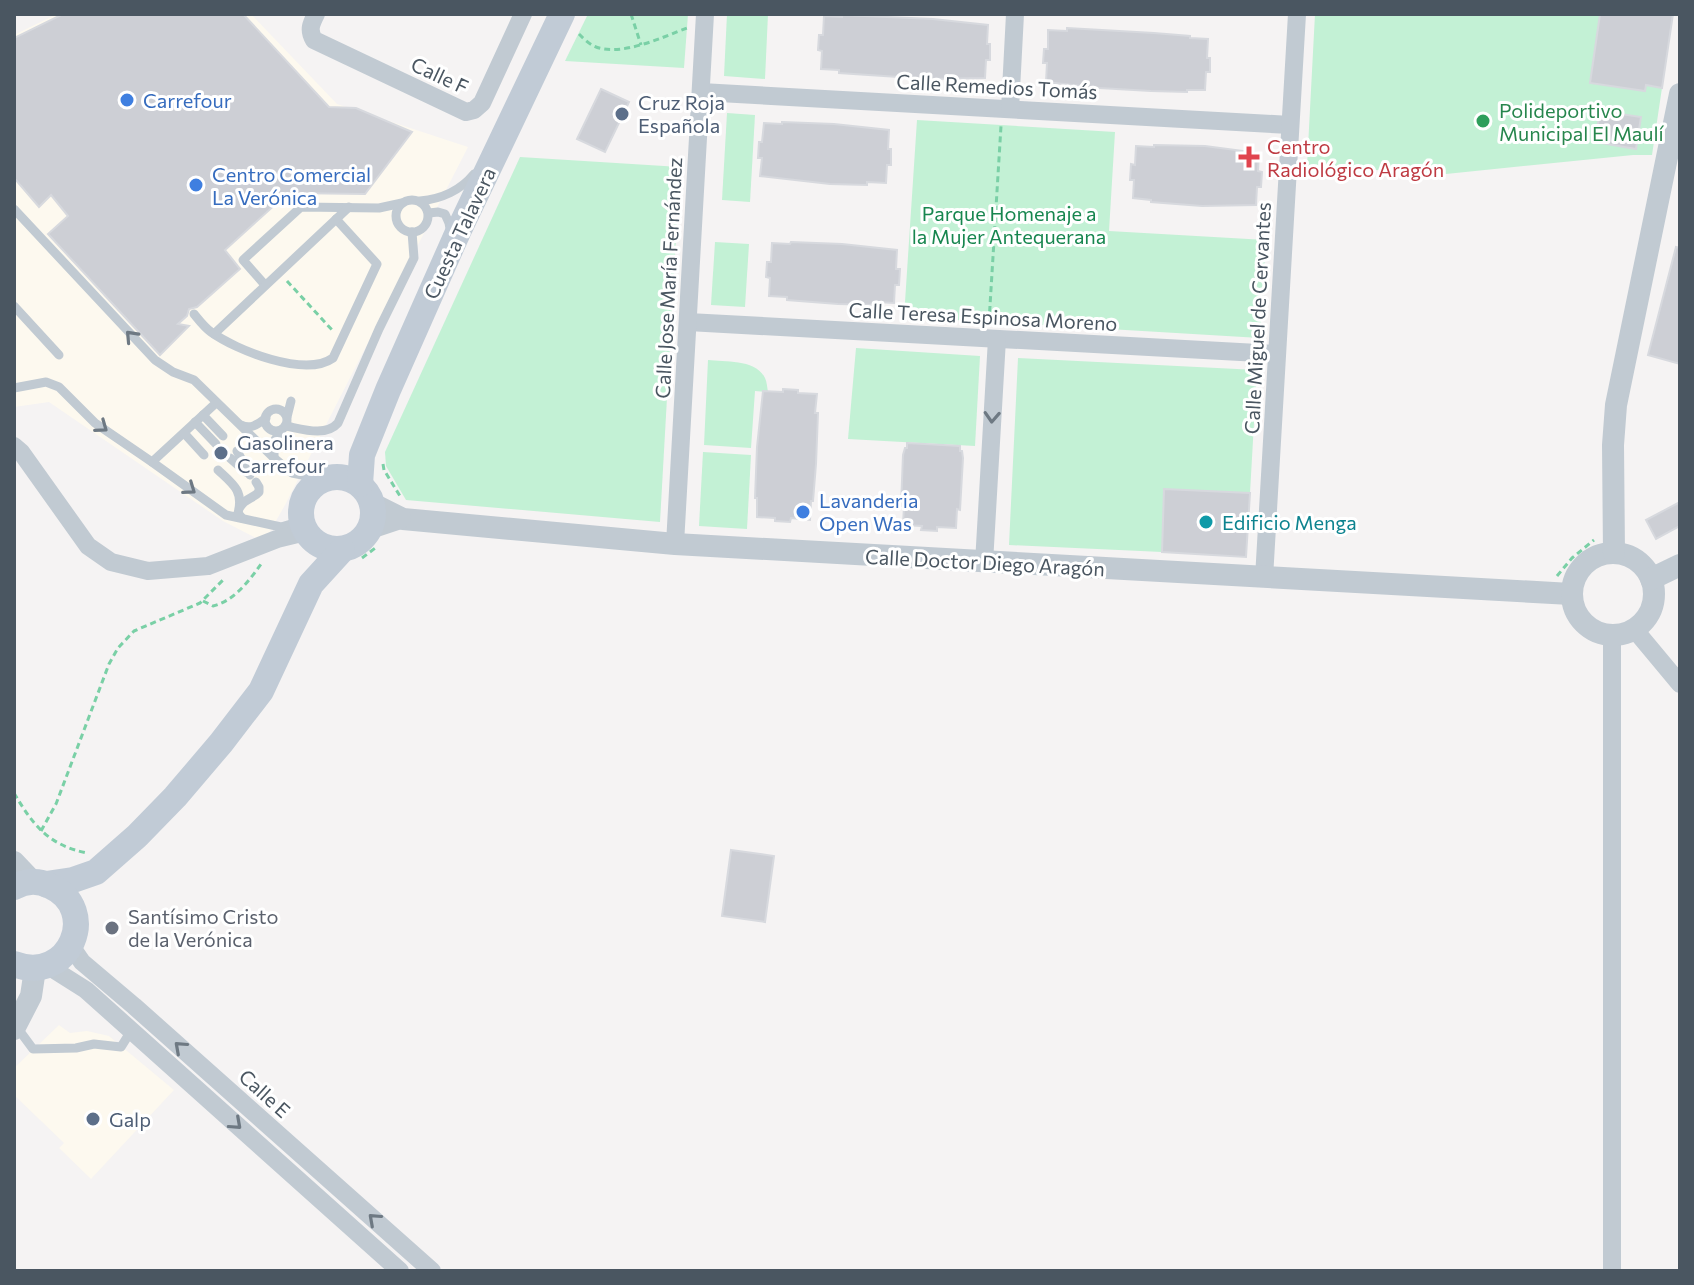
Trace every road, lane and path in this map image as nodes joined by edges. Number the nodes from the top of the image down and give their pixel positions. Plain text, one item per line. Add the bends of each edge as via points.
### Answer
1 (316, 14) edge
2 (523, 14) edge
3 (631, 14) edge
4 (1015, 14) edge
5 (1297, 14) edge
6 (705, 22) edge
7 (571, 24) edge
8 (641, 45) junction
9 (546, 49) junction
10 (525, 67) dead end
11 (701, 92) junction
12 (1680, 94) edge
13 (509, 101) dead end
14 (1006, 109) junction
15 (1290, 125) junction
16 (420, 201) junction
17 (402, 203) junction
18 (349, 207) junction
19 (369, 208) junction
20 (14, 209) edge
21 (429, 213) junction
22 (336, 219) junction
23 (399, 225) junction
24 (412, 232) junction
25 (450, 251) junction
26 (280, 272) junction
27 (265, 285) junction
28 (14, 306) edge
29 (194, 314) dead end
30 (688, 322) junction
31 (214, 334) junction
32 (993, 338) junction
33 (341, 340) junction
34 (1276, 354) junction
35 (59, 355) dead end
36 (14, 388) edge
37 (216, 403) junction
38 (269, 414) junction
39 (199, 419) junction
40 (240, 425) junction
41 (285, 426) junction
42 (184, 433) junction
43 (219, 440) dead end
44 (14, 446) edge
45 (234, 454) dead end
46 (204, 455) dead end
47 (274, 458) junction
48 (152, 462) junction
49 (218, 470) dead end
50 (353, 494) junction
51 (240, 507) junction
52 (242, 518) junction
53 (306, 530) junction
54 (266, 543) junction
55 (675, 544) junction
56 (342, 550) junction
57 (1614, 553) junction
58 (231, 557) junction
59 (984, 563) junction
60 (1680, 565) edge
61 (1264, 578) junction
62 (1651, 579) junction
63 (311, 584) junction
64 (1571, 594) junction
65 (203, 601) junction
66 (1635, 630) junction
67 (1612, 636) junction
68 (1680, 684) edge
69 (14, 793) edge
70 (41, 831) junction
71 (14, 862) edge
72 (93, 863) junction
73 (31, 884) edge
74 (76, 917) junction
75 (71, 946) junction
76 (32, 966) edge
77 (15, 1028) edge
78 (131, 1031) junction
79 (400, 1271) edge
80 (432, 1271) edge
81 (1612, 1271) edge

1 - 2 street, Calle F via 310,26 314,40 466,112 482,103
3 - 8 path
4 - 14 street
5 - 15 street, Calle Miguel de Cervantes
6 - 8 path
6 - 11 street, Calle Jose María Fernández
7 - 8 path via 593,46 608,50
7 - 9 main road, Cuesta Talavera
9 - 10 lane
9 - 25 main road, Cuesta Talavera
11 - 14 street, Calle Remedios Tomás
11 - 30 street, Calle Jose María Fernández
12 - 57 street via 1616,405
13 - 16 lane via 474,174 457,189
14 - 15 street, Calle Remedios Tomás
14 - 32 path
15 - 34 street, Calle Miguel de Cervantes
16 - 17 lane
16 - 21 lane
17 - 19 lane
17 - 23 lane via 396,215
18 - 19 lane
18 - 22 lane
18 - 27 lane via 301,207 243,260
19 - 23 lane
37 -> 20 lane via 194,380 150,356
21 - 24 lane via 424,227
21 - 25 lane via 446,217
22 - 26 lane
22 - 33 lane via 377,264
23 - 24 lane
24 - 41 lane via 414,258 338,423 323,431
25 - 50 main road, Cuesta Talavera via 362,455
26 - 27 lane
26 - 33 path
27 - 31 lane
28 - 35 lane
29 - 31 lane
30 - 32 street, Calle Teresa Espinosa Moreno
30 - 55 street, Calle Jose María Fernández
31 - 33 lane via 268,358 307,365 333,358
32 - 34 street, Calle Teresa Espinosa Moreno
32 -> 59 street
34 - 61 street, Calle Miguel de Cervantes
36 -> 48 lane via 46,382 59,387 100,428
37 - 39 lane
37 - 40 lane
38 - 40 lane via 248,428
38 - 41 lane via 282,411
38 - 41 lane via 270,429
38 - 41 lane via 287,400
39 - 42 lane
39 - 43 lane
40 - 47 lane
41 - 47 lane via 274,441
42 - 46 lane
42 - 48 lane
44 - 58 street via 88,546 111,562 148,571 208,566
45 - 51 lane via 259,487
47 - 50 lane via 292,473
48 -> 52 lane via 226,515
49 - 51 lane via 241,497
50 - 53 main road via 312,486 300,509
50 - 55 street, Calle Doctor Diego Aragón via 400,518
50 - 56 main road via 364,538
51 - 52 lane
52 - 53 lane
53 - 54 street
53 - 56 main road via 319,545
53 - 63 main road
54 - 58 street
54 - 65 path via 262,563 233,596 216,605
55 - 59 street, Calle Doctor Diego Aragón
56 - 63 main road
57 - 62 street via 1637,560
57 - 64 street via 1589,560
58 - 65 path via 230,571
59 - 61 street, Calle Doctor Diego Aragón
60 - 62 street
61 - 64 street, Calle Doctor Diego Aragón
62 - 66 street via 1652,607
63 - 72 main road via 261,691 221,743 137,836
64 - 67 street via 1580,619 1590,629
65 - 70 path via 141,627 118,648
66 - 67 street
66 - 68 street
67 - 81 street
69 - 70 path
70 - 72 path
71 - 73 street
72 - 73 main road via 73,880
72 - 74 main road
73 - 74 main road via 56,889
74 - 75 main road
75 - 76 main road via 57,961
80 -> 75 street, Calle E via 82,962
76 - 77 street via 31,996
76 - 78 street via 86,990
77 - 78 lane via 33,1049 121,1047
78 -> 79 street

